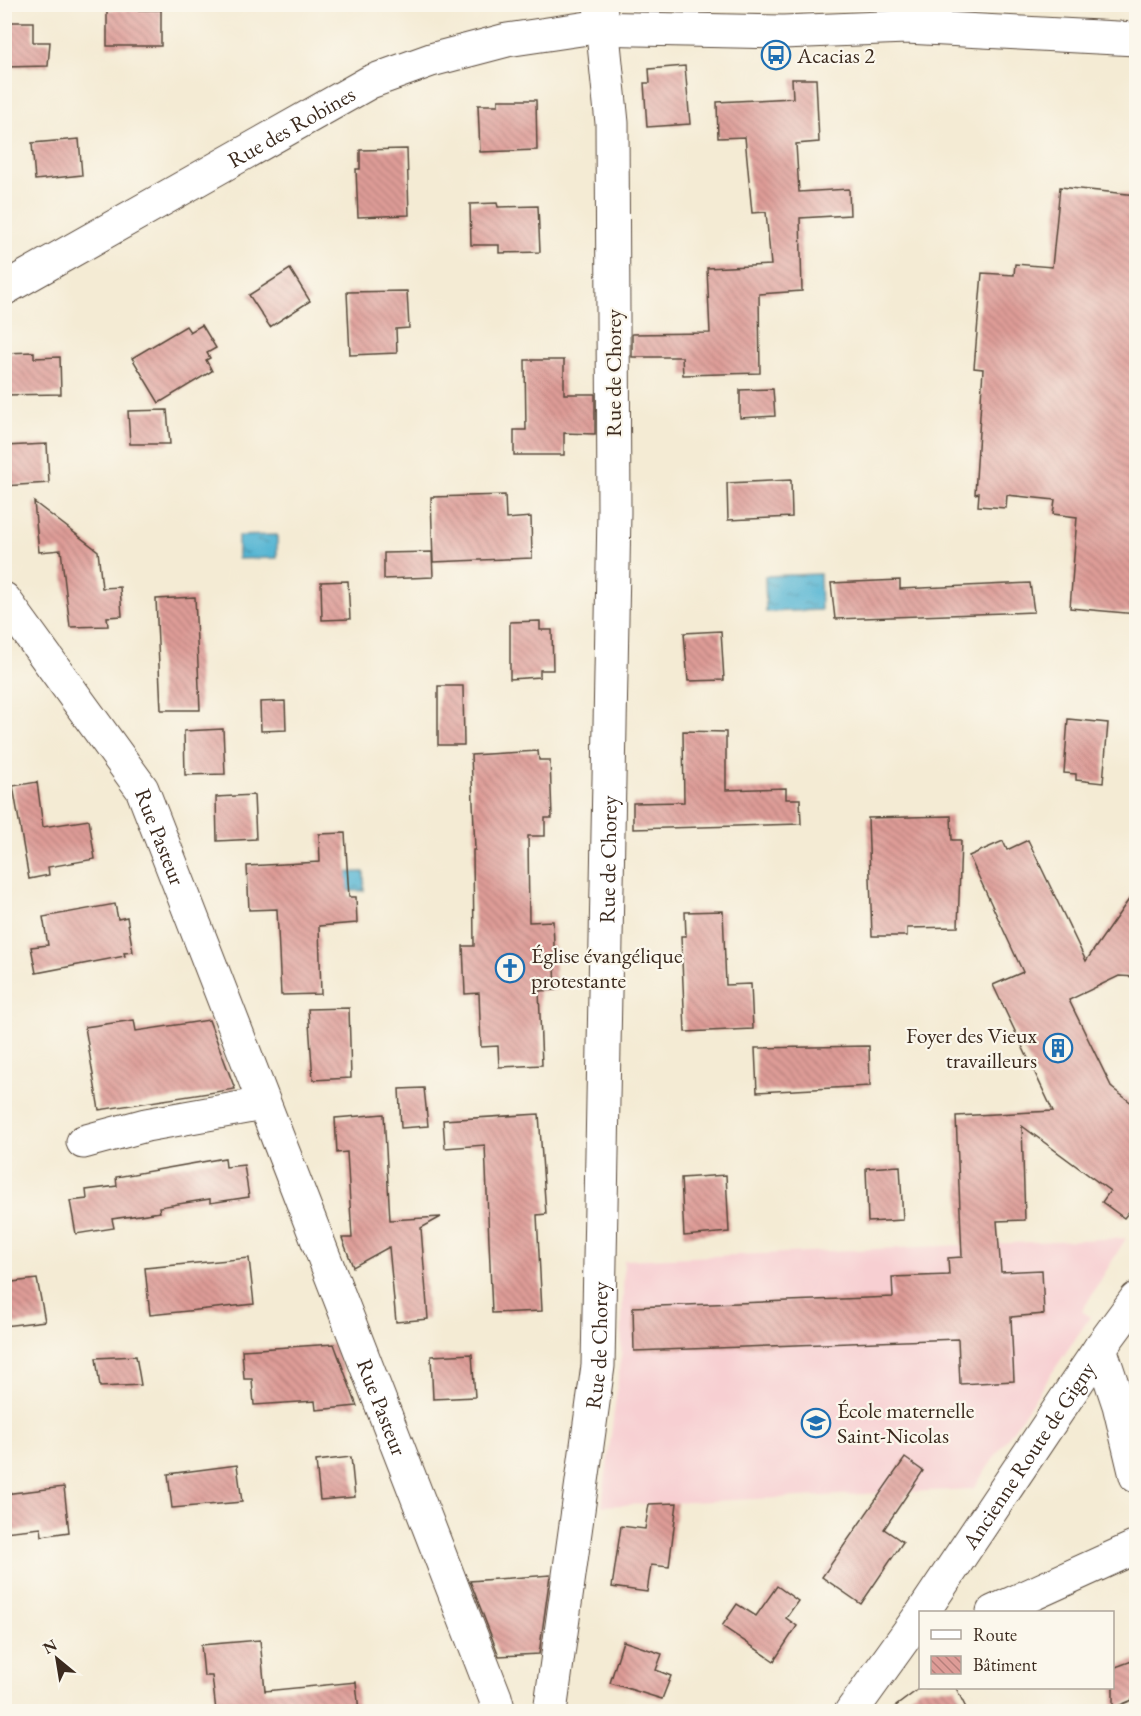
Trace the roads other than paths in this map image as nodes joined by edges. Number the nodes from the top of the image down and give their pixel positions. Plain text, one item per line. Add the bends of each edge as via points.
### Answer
1 (602, 16) edge
2 (1137, 39) edge
3 (4, 289) edge
4 (4, 599) edge
5 (263, 1104) junction
6 (83, 1142) dead end
7 (1137, 1299) edge
8 (1100, 1348) junction
9 (1137, 1476) edge
10 (1137, 1547) edge
11 (924, 1611) edge
12 (995, 1611) edge
13 (919, 1622) edge
14 (910, 1647) edge
15 (499, 1712) edge
16 (550, 1712) edge
17 (851, 1712) edge

1 - 2 street, Rue des Robines via 783,32 906,27
1 - 3 street, Rue des Robines via 431,60 370,82
1 - 16 street, Rue de Chorey via 612,123 614,512 598,1366
4 - 5 street, Rue Pasteur via 141,789
5 - 6 street via 146,1125
5 - 15 street, Rue Pasteur
7 - 8 street, Ancienne Route de Gigny
8 - 9 street
8 - 11 street, Ancienne Route de Gigny
10 - 12 street
13 - 14 street, Ancienne Route de Gigny
14 - 17 street, Ancienne Route de Gigny

